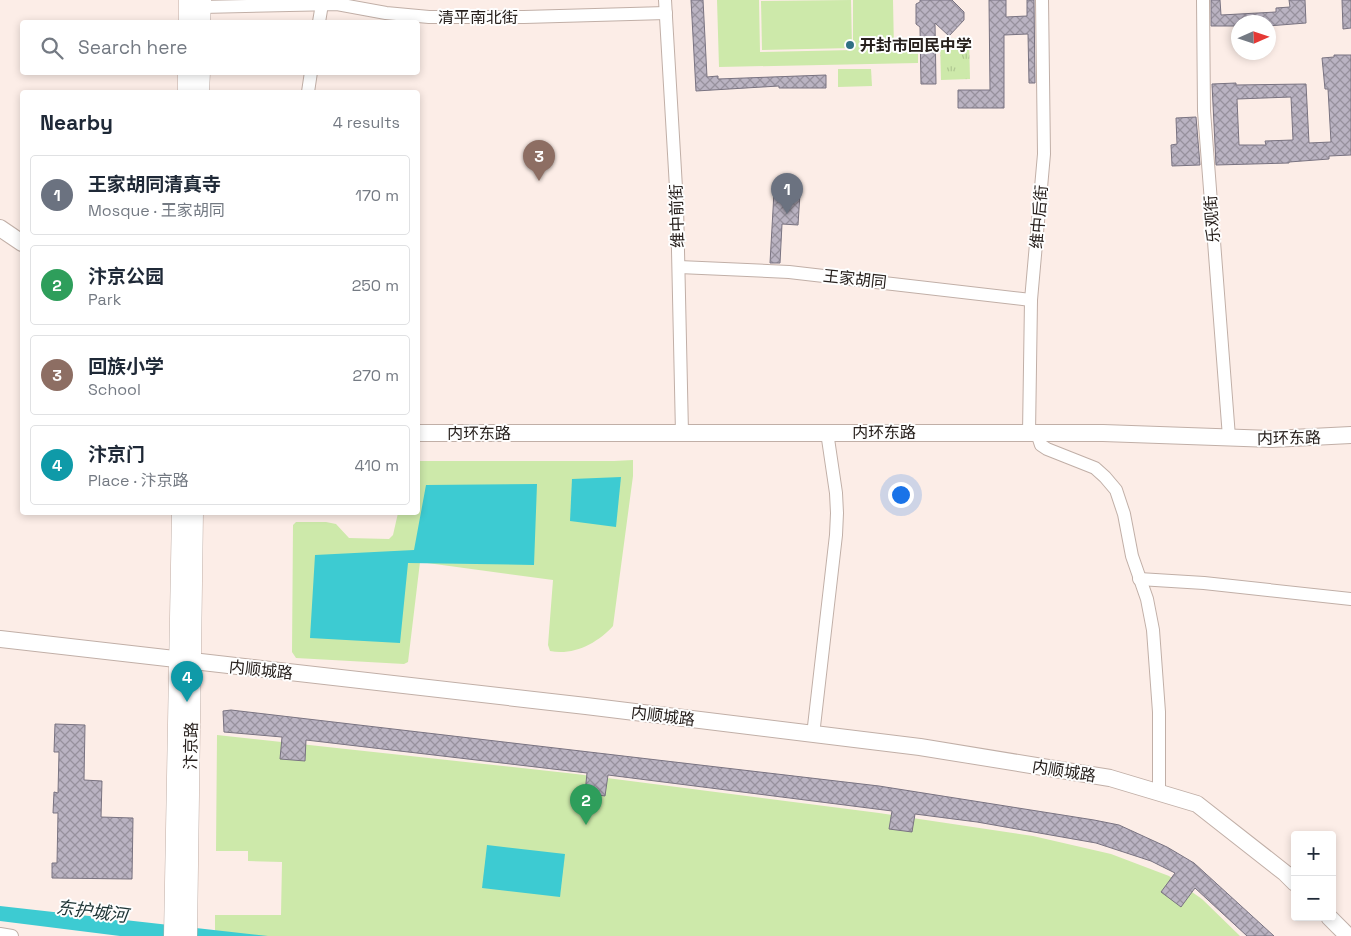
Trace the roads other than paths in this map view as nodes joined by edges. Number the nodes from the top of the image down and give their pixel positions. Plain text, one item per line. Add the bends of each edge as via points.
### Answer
1 (1042, 0) edge
2 (1203, 0) edge
3 (322, 4) junction
4 (666, 6) edge
5 (198, 7) edge
6 (189, 20) edge
7 (319, 20) edge
8 (187, 75) edge
9 (201, 75) edge
10 (311, 75) edge
11 (186, 90) edge
12 (200, 90) edge
13 (308, 90) edge
14 (0, 216) edge
15 (0, 228) edge
16 (20, 230) edge
17 (20, 242) edge
18 (678, 267) junction
19 (1031, 300) junction
20 (420, 432) edge
21 (827, 432) junction
22 (682, 433) junction
23 (1033, 433) junction
24 (1351, 435) edge
25 (1229, 437) junction
26 (181, 515) edge
27 (194, 515) edge
28 (1140, 579) junction
29 (1351, 599) edge
30 (0, 639) edge
31 (185, 662) junction
32 (812, 735) junction
33 (1159, 793) junction
34 (1291, 879) edge
35 (1333, 921) edge
36 (180, 928) edge
37 (0, 934) edge
38 (12, 936) edge
39 (1348, 936) edge

1 - 19 street, 维中后街 via 1044,154
2 - 25 street, 乐观街 via 1204,111
3 - 4 street, 清平南北街 via 429,17 524,17
3 - 5 street, 清平南北街
3 - 7 street
4 - 18 street, 维中前街
5 - 6 main road
8 - 11 main road
9 - 12 main road
10 - 13 street
14 - 16 street
15 - 17 street
18 - 19 street, 王家胡同 via 789,272
18 - 22 street, 维中前街
19 - 23 street, 维中后街
20 - 22 street, 内环东路
21 - 22 street, 内环东路
21 - 23 street, 内环东路
21 - 32 street via 837,513 836,536
23 - 25 street, 内环东路
23 - 28 street via 1046,449 1095,468 1116,490
24 - 25 street, 内环东路 via 1272,440
26 - 31 main road, 汴京路
27 - 31 main road, 汴京路
28 - 29 street
28 - 33 street via 1152,622 1157,671
30 - 31 street, 内顺城路
31 - 32 street, 内顺城路
31 - 36 main road, 汴京路
32 - 33 street, 内顺城路 via 920,747 1110,778
33 - 34 street, 内顺城路 via 1197,804
35 - 39 street
37 - 38 street

